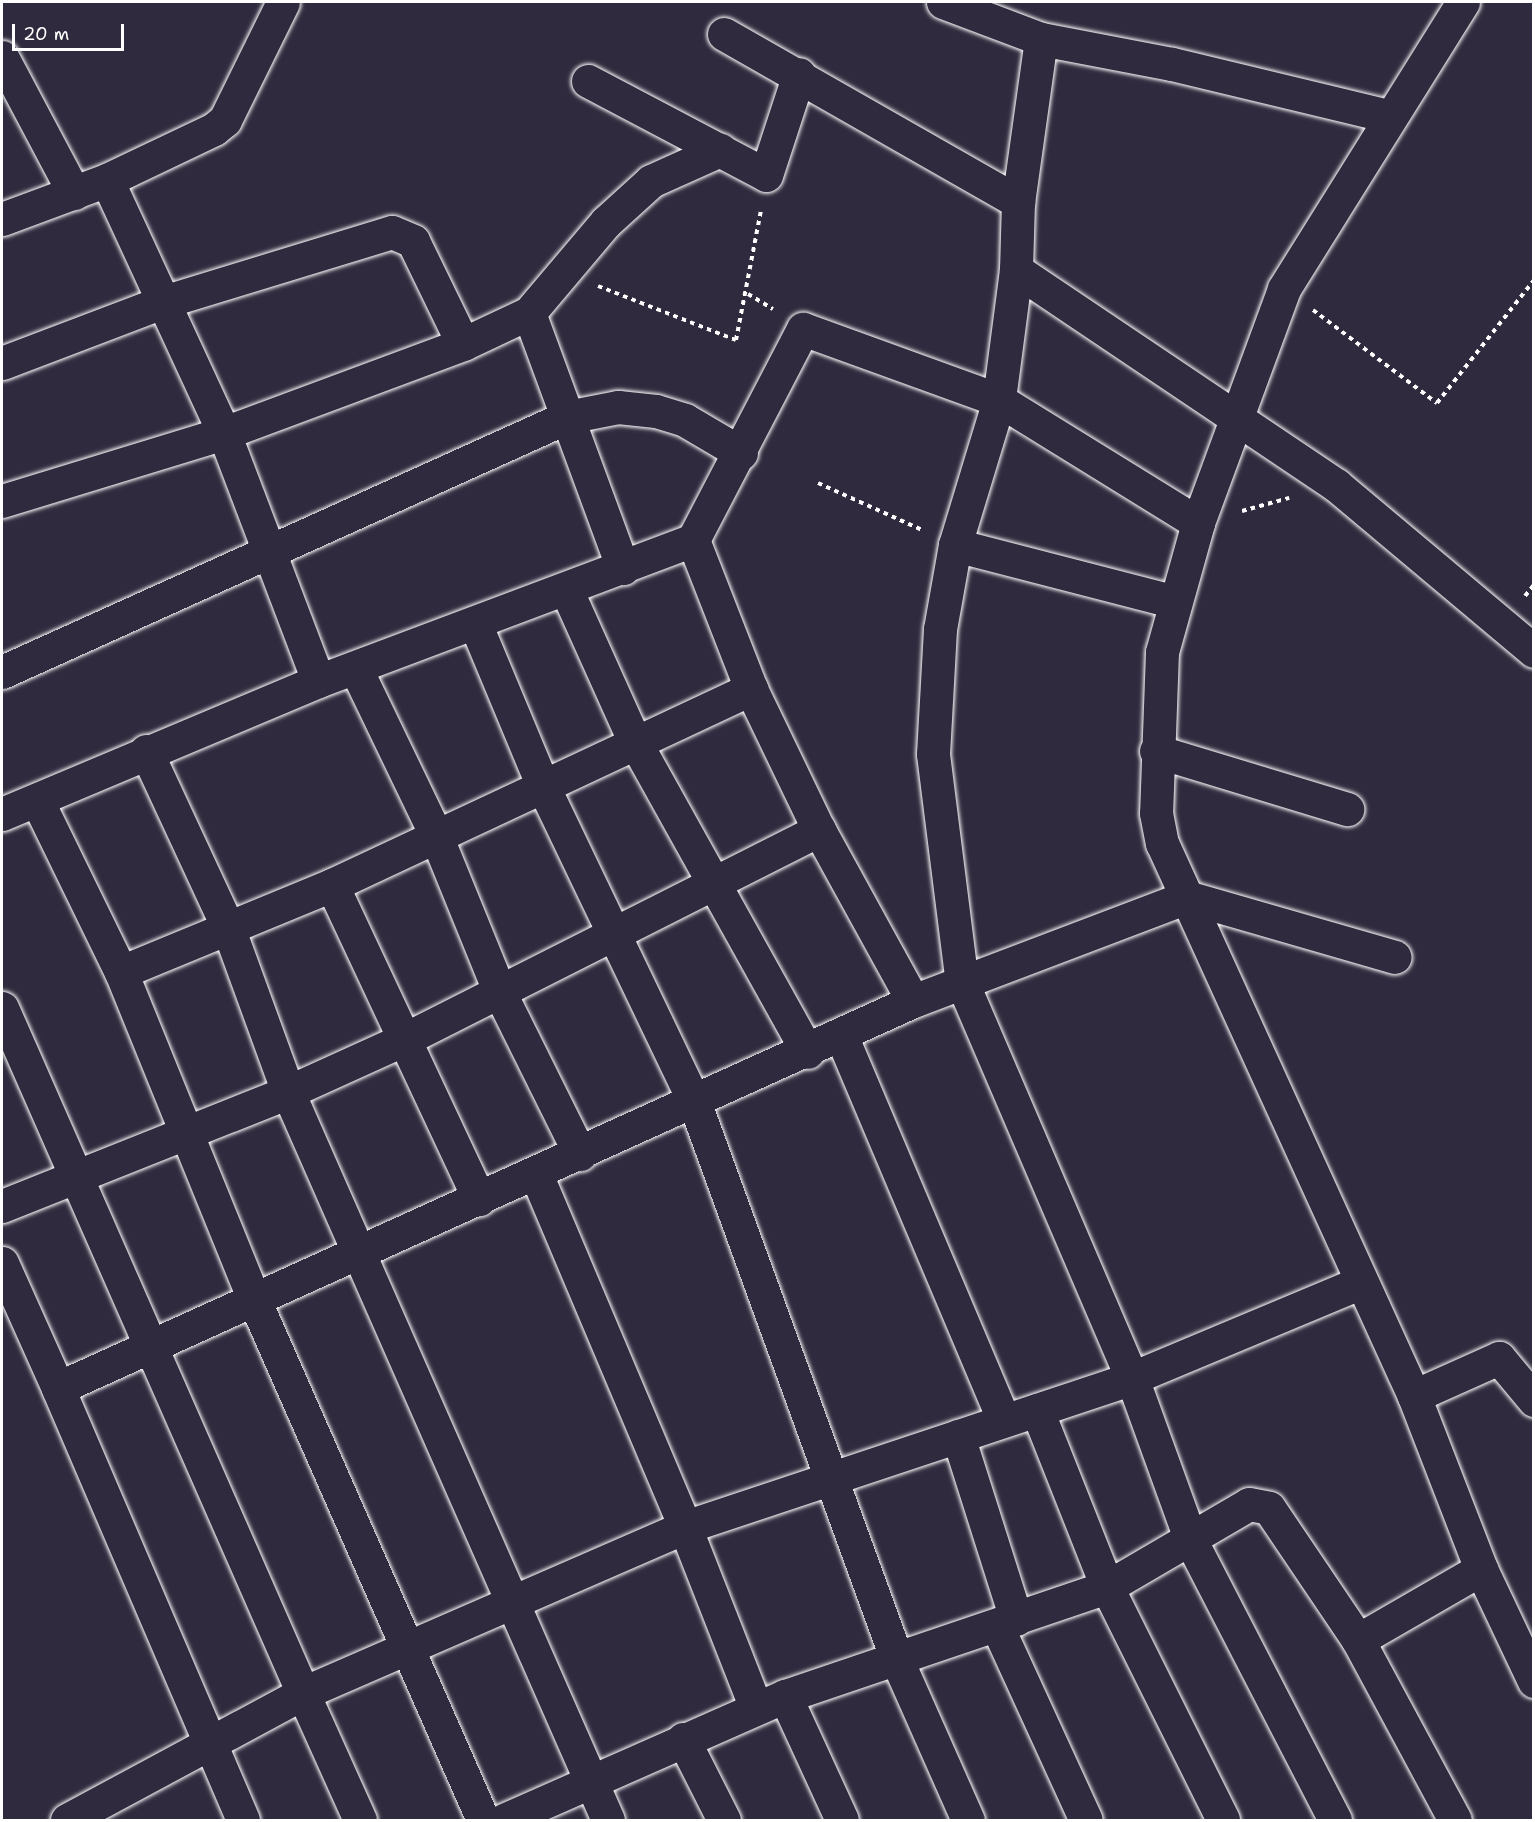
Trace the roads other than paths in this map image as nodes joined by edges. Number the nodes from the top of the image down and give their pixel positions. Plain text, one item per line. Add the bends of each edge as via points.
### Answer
1 (283, 2) edge
2 (943, 2) edge
3 (1463, 2) edge
4 (974, 9) edge
5 (724, 34) dead end
6 (1041, 39) junction
7 (2, 57) edge
8 (799, 74) junction
9 (588, 81) dead end
10 (1388, 116) junction
11 (720, 150) junction
12 (106, 180) junction
13 (74, 193) junction
14 (1018, 202) junction
15 (2, 219) edge
16 (1016, 270) junction
17 (163, 302) junction
18 (529, 313) junction
19 (463, 344) junction
20 (2, 363) edge
21 (999, 400) junction
22 (567, 417) junction
23 (1240, 417) junction
24 (224, 433) junction
25 (741, 453) junction
26 (2, 501) edge
27 (1198, 523) junction
28 (693, 540) junction
29 (955, 545) junction
30 (267, 551) junction
31 (623, 568) junction
32 (566, 589) junction
33 (1175, 602) junction
34 (475, 623) junction
35 (1533, 651) edge
36 (356, 669) junction
37 (2, 672) edge
38 (318, 681) junction
39 (751, 689) junction
40 (634, 740) junction
41 (146, 751) junction
42 (1156, 751) junction
43 (542, 784) junction
44 (38, 800) junction
45 (1347, 809) dead end
46 (2, 814) edge
47 (819, 830) junction
48 (435, 833) junction
49 (711, 881) junction
50 (332, 885) junction
51 (1187, 897) junction
52 (229, 930) junction
53 (612, 932) junction
54 (1395, 957) dead end
55 (121, 972) junction
56 (962, 982) junction
57 (500, 993) junction
58 (913, 1001) junction
59 (3, 1015) edge
60 (841, 1035) junction
61 (405, 1039) junction
62 (808, 1052) junction
63 (288, 1092) junction
64 (694, 1101) junction
65 (188, 1129) junction
66 (580, 1154) junction
67 (76, 1174) junction
68 (536, 1174) junction
69 (479, 1200) junction
70 (2, 1206) edge
71 (360, 1253) junction
72 (2, 1263) edge
73 (1361, 1282) junction
74 (253, 1297) junction
75 (150, 1344) junction
76 (1132, 1378) junction
77 (58, 1388) junction
78 (1414, 1396) junction
79 (1533, 1400) edge
80 (1037, 1410) junction
81 (1004, 1420) junction
82 (958, 1436) junction
83 (832, 1477) junction
84 (686, 1527) junction
85 (1191, 1541) junction
86 (1481, 1569) junction
87 (1107, 1587) junction
88 (512, 1599) junction
89 (1006, 1622) junction
90 (1358, 1640) junction
91 (407, 1644) junction
92 (897, 1660) junction
93 (1533, 1679) edge
94 (303, 1694) junction
95 (770, 1702) junction
96 (683, 1739) junction
97 (208, 1742) junction
98 (591, 1782) junction
99 (67, 1821) edge
100 (243, 1821) edge
101 (360, 1821) edge
102 (483, 1821) edge
103 (504, 1821) edge
104 (608, 1821) edge
105 (724, 1821) edge
106 (842, 1821) edge
107 (968, 1821) edge
108 (1086, 1821) edge
109 (1223, 1821) edge
110 (1335, 1821) edge
111 (1455, 1821) edge

1 - 12 street via 225,120
2 - 4 street
3 - 10 street
4 - 6 street
5 - 8 street
6 - 10 street via 1203,71
6 - 14 street
7 - 13 street
8 - 11 street via 766,175
8 - 14 street
9 - 11 street
10 - 23 street via 1284,289
11 - 18 street via 651,181
12 - 13 street
12 - 17 street
13 - 15 street
14 - 16 street
16 - 21 street
16 - 23 street
17 - 19 street via 379,233 399,232 413,241
17 - 20 street
17 - 24 street
18 - 19 street
18 - 22 street
19 - 24 street
21 - 25 street via 803,328
21 - 27 street
21 - 29 street
22 - 25 street via 618,407 656,411 685,420
22 - 30 street
22 - 31 street
23 - 27 street
23 - 35 street via 1336,485
24 - 26 street
24 - 30 street
25 - 28 street
27 - 33 street
28 - 31 street
28 - 39 street
29 - 33 street
29 - 56 street via 940,629 933,754
30 - 37 street
30 - 38 street
31 - 32 street
32 - 34 street
32 - 40 street
33 - 42 street via 1162,652
34 - 36 street
34 - 43 street
36 - 38 street
36 - 48 street
38 - 41 street
39 - 40 street
39 - 47 street
40 - 43 street
40 - 49 street
41 - 44 street
41 - 52 street
42 - 45 street
42 - 51 street via 1162,843
43 - 48 street
43 - 53 street
44 - 46 street
44 - 55 street
47 - 49 street
47 - 58 street
48 - 50 street
48 - 57 street
49 - 53 street
49 - 62 street
50 - 52 street
50 - 61 street
51 - 54 street
51 - 56 street
51 - 73 street
52 - 55 street
52 - 63 street
53 - 57 street
53 - 64 street
55 - 65 street
56 - 58 street
56 - 76 street
57 - 61 street
57 - 66 street
58 - 60 street
59 - 67 street
60 - 62 street
60 - 81 street
61 - 63 street
61 - 69 street
62 - 64 street
63 - 65 street
63 - 71 street
64 - 66 street
64 - 83 street
65 - 67 street
65 - 74 street
66 - 68 street
67 - 70 street
67 - 75 street
68 - 69 street
68 - 84 street
69 - 71 street
71 - 74 street
71 - 88 street
72 - 77 street
73 - 76 street
73 - 78 street
74 - 75 street
74 - 91 street
75 - 77 street
75 - 94 street
76 - 80 street
76 - 85 street
77 - 97 street
78 - 79 street via 1499,1358
78 - 86 street
80 - 81 street
80 - 87 street
81 - 82 street
82 - 83 street
82 - 89 street
83 - 84 street
83 - 92 street
84 - 88 street
84 - 95 street
85 - 87 street
85 - 90 street via 1236,1508 1249,1504 1269,1508
85 - 110 street
86 - 90 street
86 - 93 street
87 - 89 street
87 - 109 street
88 - 91 street
88 - 98 street
89 - 92 street
89 - 108 street
90 - 111 street
91 - 94 street
91 - 102 street
92 - 95 street
92 - 107 street
94 - 97 street
94 - 101 street
95 - 96 street
95 - 106 street
96 - 98 street
96 - 105 street
97 - 99 street
97 - 100 street
98 - 103 street
98 - 104 street

